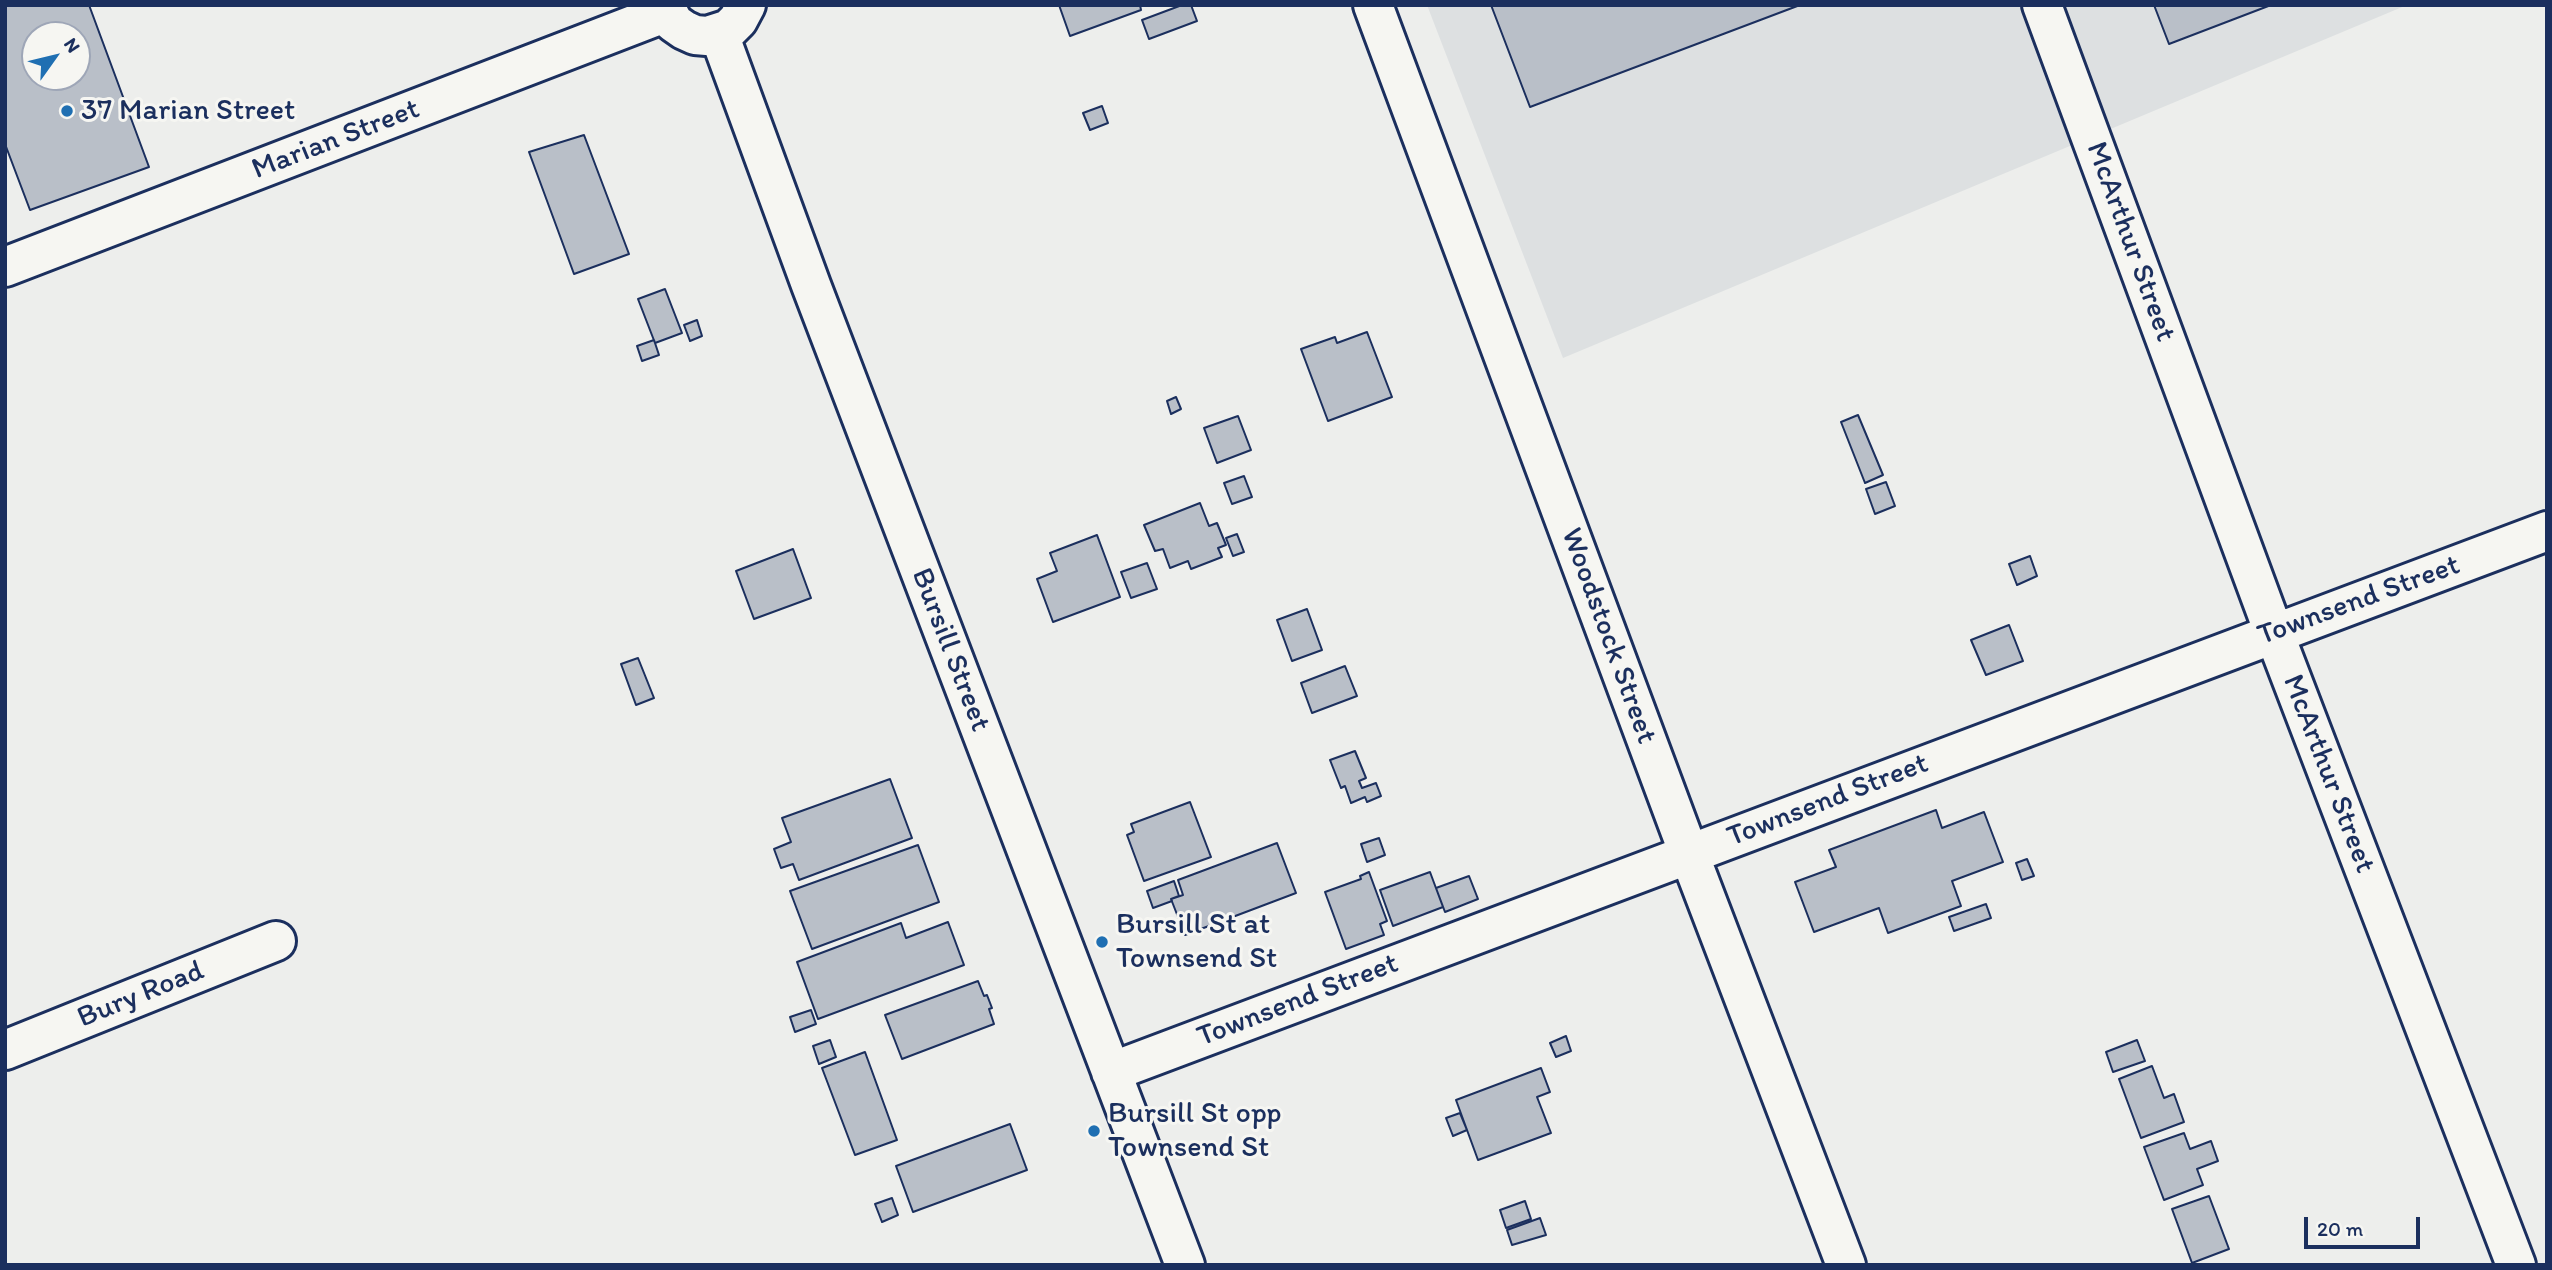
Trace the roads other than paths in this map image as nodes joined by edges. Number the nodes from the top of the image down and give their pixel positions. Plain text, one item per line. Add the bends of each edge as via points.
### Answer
1 (746, 5) edge
2 (1373, 5) edge
3 (2042, 5) edge
4 (666, 9) edge
5 (719, 34) junction
6 (5, 267) edge
7 (2547, 531) edge
8 (2274, 633) junction
9 (1689, 854) junction
10 (276, 941) dead end
11 (5, 1050) edge
12 (1111, 1072) junction
13 (1185, 1265) edge
14 (1846, 1265) edge
15 (2516, 1265) edge

1 - 5 street via 738,20
2 - 9 street, Woodstock Street
3 - 8 street, McArthur Street
4 - 5 street via 674,23 695,35
4 - 6 street, Marian Street
5 - 12 street, Bursill Street
7 - 8 street, Townsend Street
8 - 9 street, Townsend Street
8 - 15 street, McArthur Street
9 - 12 street, Townsend Street
9 - 14 street, Woodstock Street
10 - 11 street, Bury Road
12 - 13 street, Bursill Street

